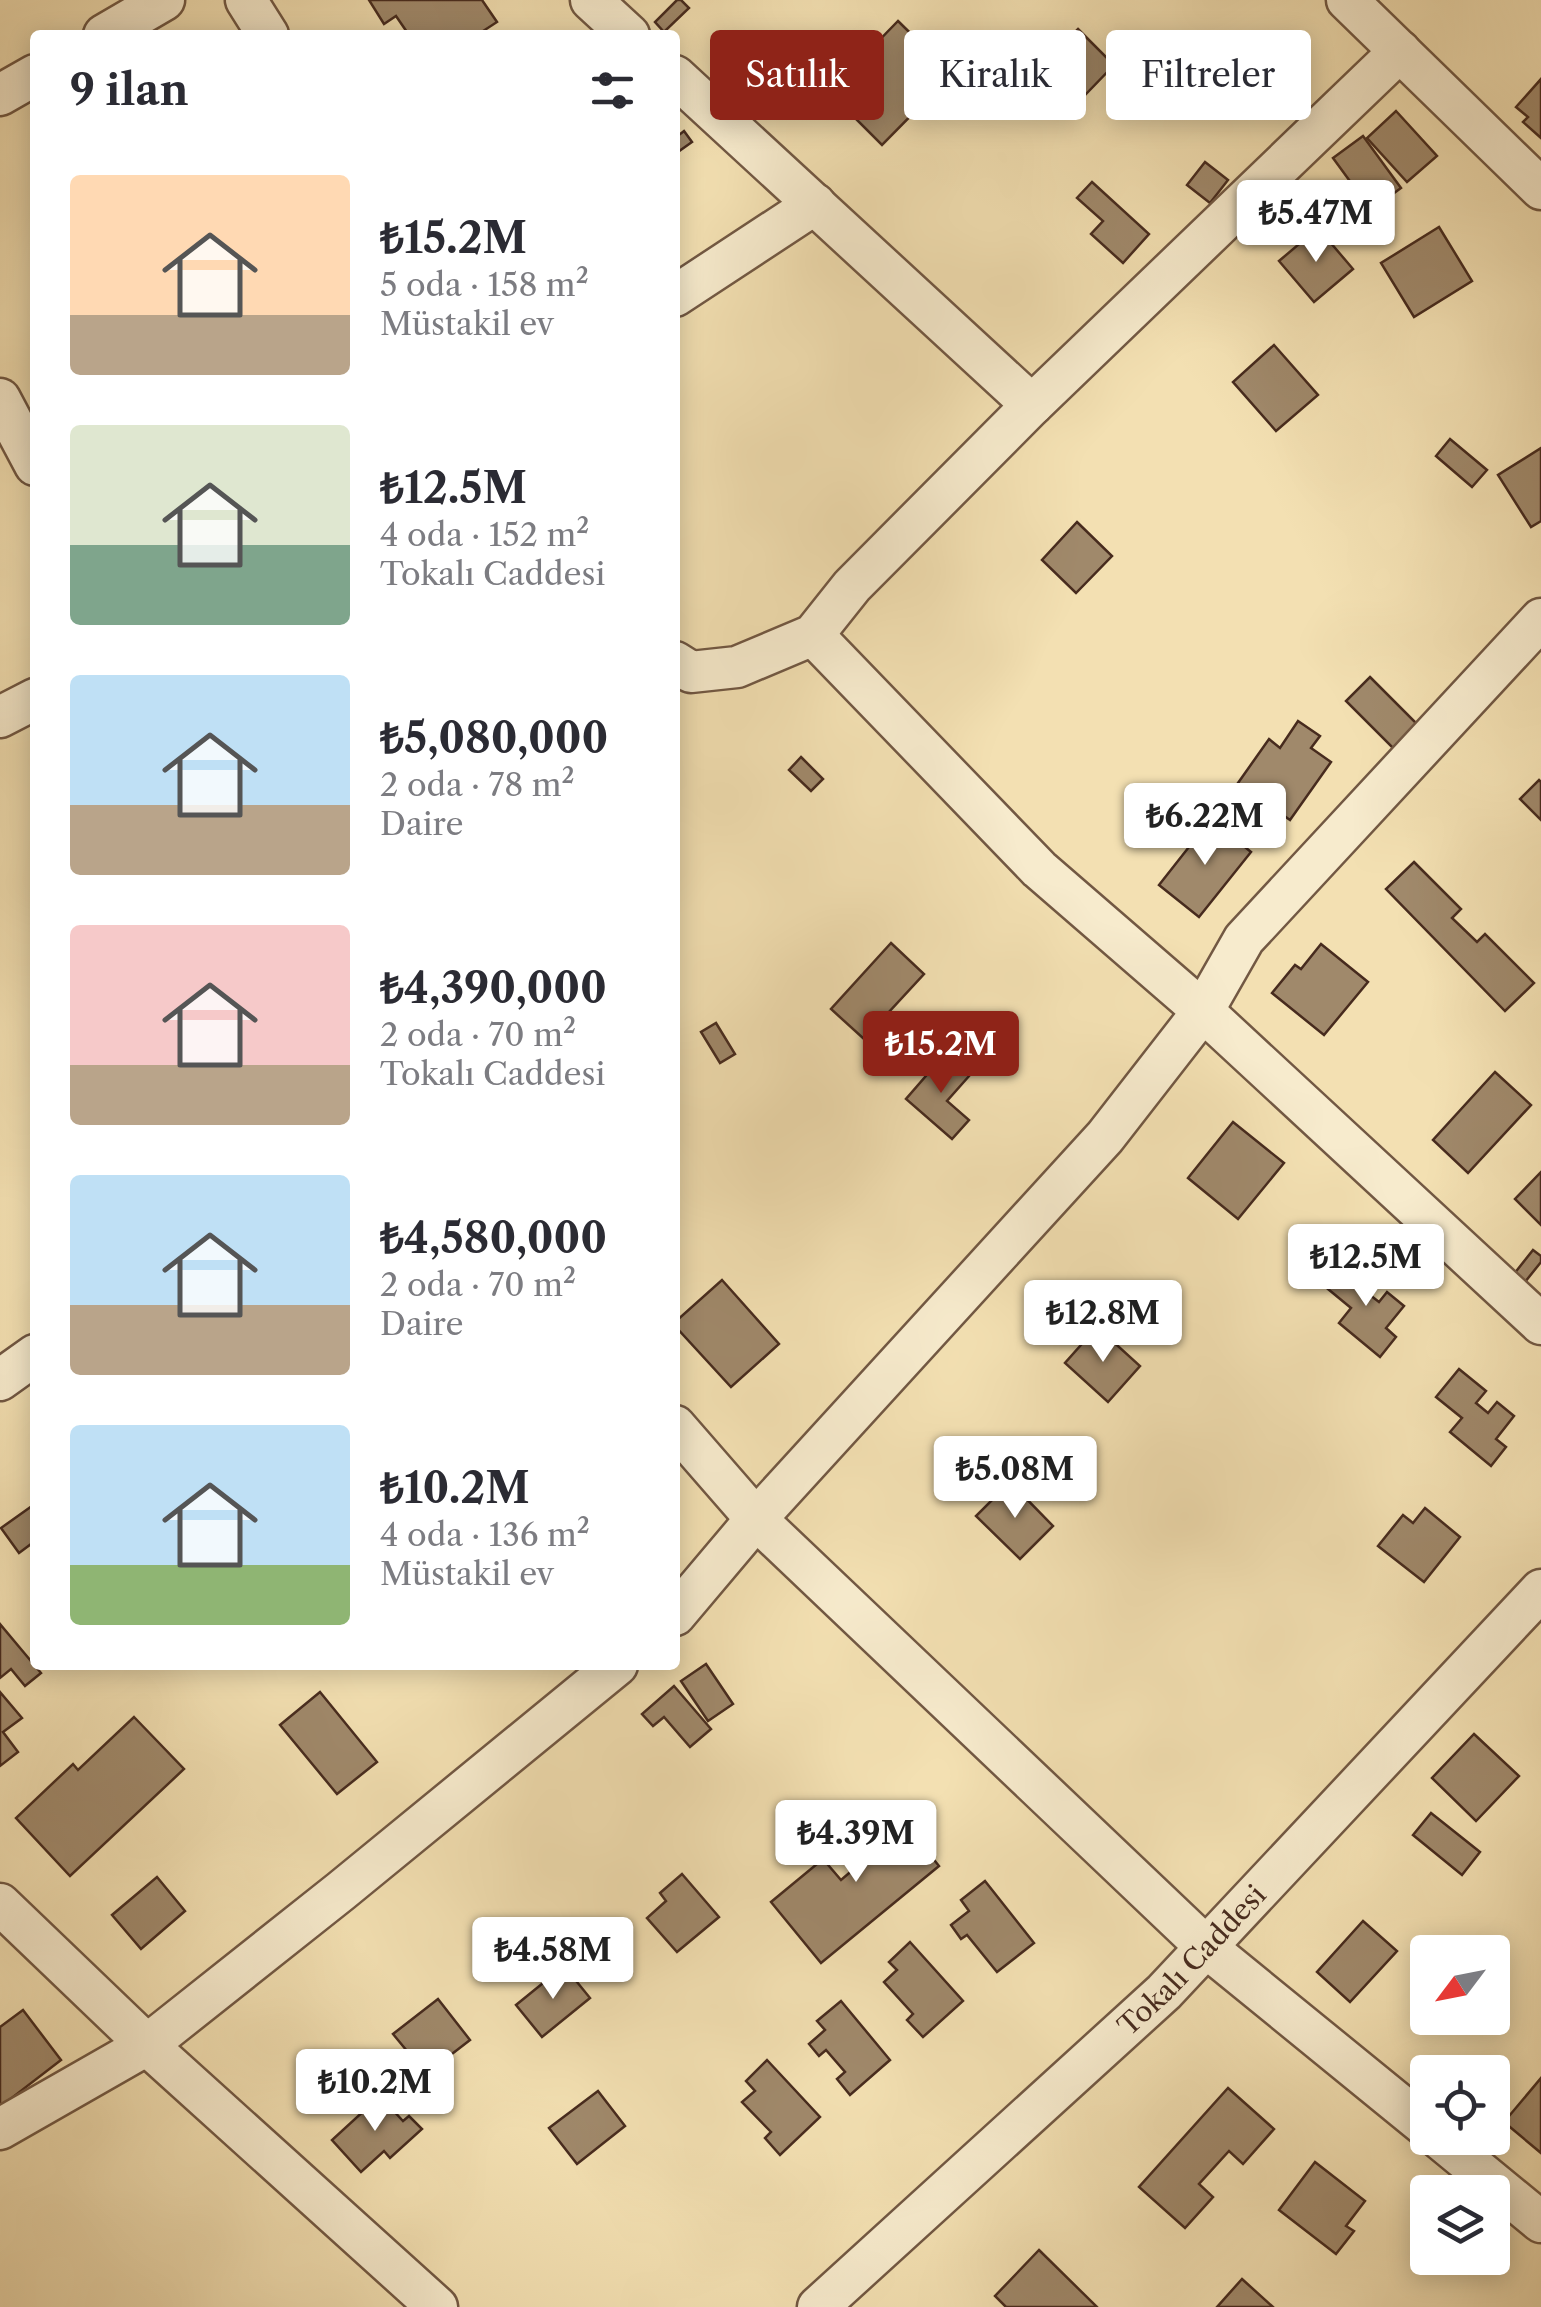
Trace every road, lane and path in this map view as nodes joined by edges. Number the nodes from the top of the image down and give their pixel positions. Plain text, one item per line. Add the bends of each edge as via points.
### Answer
1 (164, 0) edge
2 (246, 0) edge
3 (591, 0) edge
4 (1347, 0) edge
5 (113, 30) edge
6 (265, 30) edge
7 (624, 30) edge
8 (1400, 52) junction
9 (30, 78) edge
10 (680, 81) edge
11 (0, 95) edge
12 (1541, 189) edge
13 (816, 204) junction
14 (680, 293) edge
15 (0, 399) edge
16 (1032, 405) junction
17 (30, 455) edge
18 (1541, 619) edge
19 (813, 636) junction
20 (680, 665) edge
21 (30, 702) edge
22 (0, 717) edge
23 (1203, 1011) junction
24 (1541, 1324) edge
25 (30, 1359) edge
26 (0, 1380) edge
27 (680, 1432) edge
28 (756, 1519) junction
29 (1541, 1590) edge
30 (680, 1609) edge
31 (612, 1670) edge
32 (0, 1904) edge
33 (1206, 1947) junction
34 (148, 2045) junction
35 (1410, 2113) edge
36 (0, 2129) edge
37 (1459, 2155) edge
38 (1541, 2222) edge
39 (437, 2307) edge
40 (818, 2307) edge

1 - 5 street
2 - 6 street
3 - 7 street
4 - 8 street
8 - 12 street
8 - 16 street
9 - 11 street
10 - 13 street
13 - 14 street
13 - 16 street
15 - 17 street
16 - 19 street via 852,586
18 - 23 street via 1244,940
19 - 20 street via 738,668 691,672
19 - 23 street via 1039,869
21 - 22 street
23 - 24 street
23 - 28 street via 1106,1137
25 - 26 street
27 - 28 street
28 - 30 street
28 - 33 street
29 - 33 street, Tokalı Caddesi
31 - 34 street
32 - 34 street
33 - 35 street
33 - 40 street, Tokalı Caddesi
34 - 36 street
34 - 39 street
37 - 38 street

